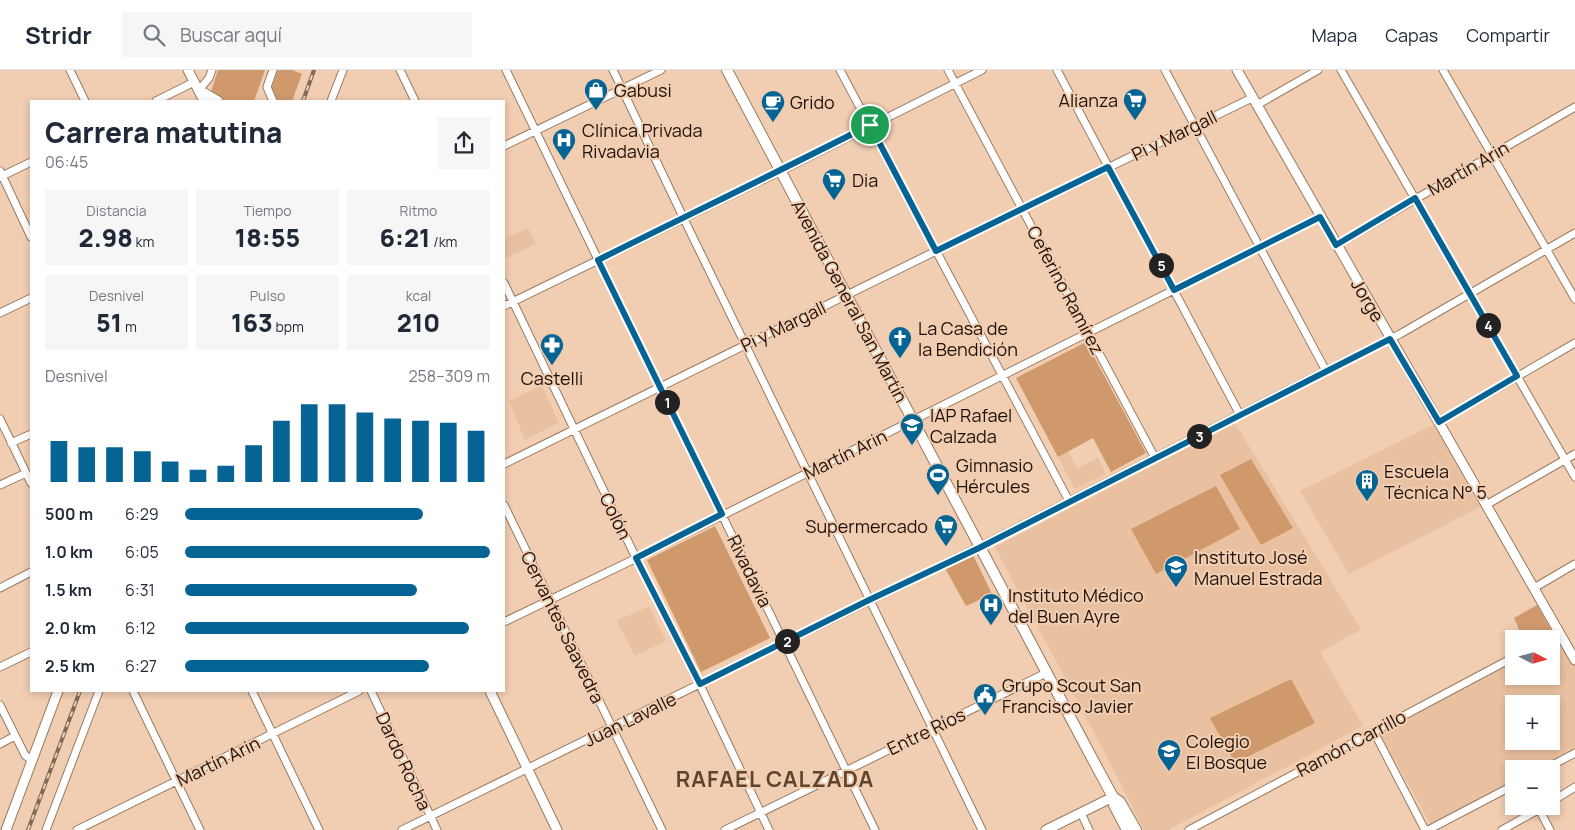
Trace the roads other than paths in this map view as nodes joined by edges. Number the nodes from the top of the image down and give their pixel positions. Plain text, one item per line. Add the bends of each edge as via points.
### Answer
1 (70, 70) edge
2 (188, 70) edge
3 (212, 70) edge
4 (273, 70) edge
5 (343, 70) edge
6 (400, 70) edge
7 (506, 70) edge
8 (613, 70) edge
9 (661, 70) edge
10 (727, 70) edge
11 (840, 70) edge
12 (948, 70) edge
13 (982, 70) edge
14 (1057, 70) edge
15 (1165, 70) edge
16 (1236, 70) edge
17 (1318, 70) edge
18 (1341, 70) edge
19 (1443, 70) edge
20 (209, 78) junction
21 (956, 83) junction
22 (196, 86) junction
23 (622, 89) junction
24 (85, 100) edge
25 (159, 100) edge
26 (203, 100) edge
27 (216, 100) edge
28 (272, 100) edge
29 (331, 100) edge
30 (415, 100) edge
31 (1255, 102) junction
32 (1575, 107) edge
33 (870, 125) junction
34 (1194, 125) junction
35 (535, 131) junction
36 (505, 146) edge
37 (1492, 154) junction
38 (30, 162) edge
39 (1108, 167) junction
40 (781, 170) junction
41 (1, 175) edge
42 (1415, 198) junction
43 (1023, 208) junction
44 (683, 217) junction
45 (1320, 217) junction
46 (1575, 233) edge
47 (30, 234) edge
48 (1336, 245) junction
49 (1260, 247) junction
50 (1547, 250) junction
51 (936, 251) junction
52 (598, 260) junction
53 (505, 285) edge
54 (1174, 290) junction
55 (1470, 293) junction
56 (847, 295) junction
57 (30, 298) edge
58 (1575, 299) edge
59 (513, 302) junction
60 (505, 306) edge
61 (0, 313) edge
62 (1088, 332) junction
63 (1390, 339) junction
64 (1575, 342) edge
65 (746, 344) junction
66 (1326, 371) junction
67 (1003, 376) junction
68 (1517, 376) junction
69 (660, 387) junction
70 (1240, 415) junction
71 (0, 419) edge
72 (913, 420) junction
73 (1439, 422) junction
74 (575, 430) junction
75 (30, 434) edge
76 (12, 443) junction
77 (1575, 454) edge
78 (1155, 458) junction
79 (1565, 460) junction
80 (505, 464) edge
81 (807, 472) junction
82 (26, 473) junction
83 (1575, 477) edge
84 (30, 481) edge
85 (0, 485) edge
86 (1069, 502) junction
87 (1486, 505) junction
88 (505, 506) edge
89 (722, 514) junction
90 (979, 548) junction
91 (636, 558) junction
92 (1575, 564) edge
93 (30, 573) edge
94 (0, 588) edge
95 (1534, 588) junction
96 (550, 600) junction
97 (869, 600) junction
98 (505, 622) edge
99 (1558, 630) edge
100 (1560, 633) edge
101 (785, 643) junction
102 (30, 652) edge
103 (1575, 660) edge
104 (1505, 662) edge
105 (0, 667) edge
106 (1046, 673) junction
107 (700, 684) junction
108 (58, 692) edge
109 (99, 692) edge
110 (133, 692) edge
111 (252, 692) edge
112 (357, 692) edge
113 (371, 692) edge
114 (490, 692) edge
115 (0, 705) edge
116 (613, 728) junction
117 (932, 728) junction
118 (1374, 732) junction
119 (273, 734) junction
120 (15, 736) junction
121 (0, 744) edge
122 (1575, 753) edge
123 (32, 761) junction
124 (1560, 761) edge
125 (528, 769) junction
126 (846, 771) junction
127 (177, 781) junction
128 (1575, 788) edge
129 (1505, 791) edge
130 (1113, 797) junction
131 (1560, 797) edge
132 (760, 813) junction
133 (1081, 813) junction
134 (1527, 815) edge
135 (1544, 815) edge
136 (430, 816) junction
137 (5, 828) edge
138 (46, 830) edge
139 (78, 830) edge
140 (200, 830) edge
141 (318, 830) edge
142 (402, 830) edge
143 (437, 830) edge
144 (557, 830) edge
145 (662, 830) edge
146 (725, 830) edge
147 (769, 830) edge
148 (875, 830) edge
149 (982, 830) edge
150 (1046, 830) edge
151 (1089, 830) edge
152 (1127, 830) edge
153 (1136, 830) edge
154 (1189, 830) edge
155 (1427, 830) edge
156 (1502, 830) edge
157 (1550, 830) edge

1 - 24 street
2 - 22 street
3 - 20 street
4 - 28 street via 266,87
5 - 29 street
6 - 30 street
7 - 35 street, Rivadavia
8 - 23 street
9 - 23 street
10 - 40 main road, Avenida General San Martín
11 - 33 street
12 - 21 street, Ceferino Ramírez
13 - 21 street
14 - 39 street
15 - 34 street
16 - 31 street, Jorge
17 - 31 street, Pi y Margall
18 - 42 street
19 - 37 street
20 - 22 street
20 - 27 street via 210,94
21 - 33 street
21 - 43 street, Ceferino Ramírez
22 - 25 street
22 - 26 street
22 - 27 street
23 - 35 street
23 - 44 street
31 - 34 street, Pi y Margall
31 - 45 street, Jorge
32 - 37 street, Martín Arin
33 - 40 street
33 - 51 street
34 - 39 street, Pi y Margall
34 - 49 street
35 - 36 street
35 - 52 street, Rivadavia
37 - 42 street, Martín Arin
37 - 50 street
38 - 41 street
39 - 43 street, Pi y Margall
39 - 54 street
40 - 44 street
40 - 56 main road, Avenida General San Martín
41 - 47 street
42 - 48 street, Martín Arin
42 - 55 street
43 - 51 street, Pi y Margall
43 - 62 street, Ceferino Ramírez
44 - 52 street
44 - 65 street
45 - 48 street, Jorge
45 - 49 street, Martín Arin
46 - 50 street, Juan Lavalle
48 - 63 street, Jorge
49 - 54 street, Martín Arin
49 - 66 street
50 - 55 street, Juan Lavalle
50 - 58 street
51 - 56 street, Pi y Margall
51 - 67 street
52 - 59 street
52 - 69 street, Rivadavia
53 - 59 street, Colón
54 - 62 street, Martín Arin
54 - 70 street
55 - 63 street, Juan Lavalle
55 - 68 street
56 - 65 street, Pi y Margall
56 - 72 main road, Avenida General San Martín
57 - 61 street
59 - 60 street
59 - 74 street, Colón
62 - 67 street, Martín Arin
62 - 78 street, Ceferino Ramírez
63 - 66 street, Juan Lavalle
63 - 73 street, Jorge
64 - 68 street
65 - 69 street, Pi y Margall
65 - 81 street
66 - 70 street, Juan Lavalle
67 - 72 street, Martín Arin
67 - 86 street
68 - 73 street
68 - 79 street
69 - 74 street, Pi y Margall
69 - 89 street, Rivadavia
70 - 78 street, Juan Lavalle
71 - 76 street
72 - 81 street, Martín Arin
72 - 90 main road, Avenida General San Martín
73 - 87 street, Jorge
74 - 80 street, Pi y Margall
74 - 91 street, Colón
75 - 76 street
76 - 82 street
77 - 79 street
78 - 86 street, Juan Lavalle
79 - 83 street
79 - 87 street
81 - 89 street, Martín Arin
81 - 97 street
82 - 84 street
82 - 85 street
86 - 90 street, Juan Lavalle
87 - 95 street, Jorge
88 - 96 street, Cervantes Saavedra
89 - 91 street, Martín Arin
89 - 101 street, Rivadavia
90 - 97 street, Juan Lavalle
90 - 106 main road, Avenida General San Martín
91 - 96 street, Martín Arin
91 - 107 street, Colón
92 - 95 street
93 - 94 street
95 - 99 street, Jorge
96 - 98 street, Martín Arin
96 - 116 street, Cervantes Saavedra
97 - 101 street, Juan Lavalle
97 - 117 street
100 - 103 street, Jorge
101 - 107 street, Juan Lavalle
101 - 126 street, Rivadavia
102 - 105 street
104 - 118 street, Ramón Carrillo
106 - 117 street, Entre Ríos
106 - 130 main road, Avenida General San Martín
107 - 116 street, Juan Lavalle
107 - 132 street, Colón
108 - 123 street
109 - 138 street
110 - 127 street
111 - 119 street
112 - 119 street, Martín Arin
113 - 136 street, Dardo Rocha
114 - 125 street
115 - 120 street
116 - 125 street, Juan Lavalle
116 - 145 street, Cervantes Saavedra
117 - 126 street, Entre Ríos
117 - 149 street
118 - 154 street, Ramón Carrillo
118 - 155 street
119 - 127 street, Martín Arin
119 - 141 street
120 - 121 street
120 - 123 street
122 - 124 street
123 - 137 street
125 - 136 street, Juan Lavalle
125 - 144 street
126 - 132 street, Entre Ríos
126 - 148 street, Rivadavia
127 - 139 street, Martín Arin
127 - 140 street
128 - 131 street
129 - 155 street
130 - 133 street
130 - 152 main road, Avenida General San Martín
130 - 153 main road, Avenida General San Martín via 1120,802
132 - 146 street, Entre Ríos
132 - 147 street, Colón
133 - 150 street
133 - 151 street
134 - 156 street
135 - 157 street
136 - 142 street, Juan Lavalle
136 - 143 street, Dardo Rocha

